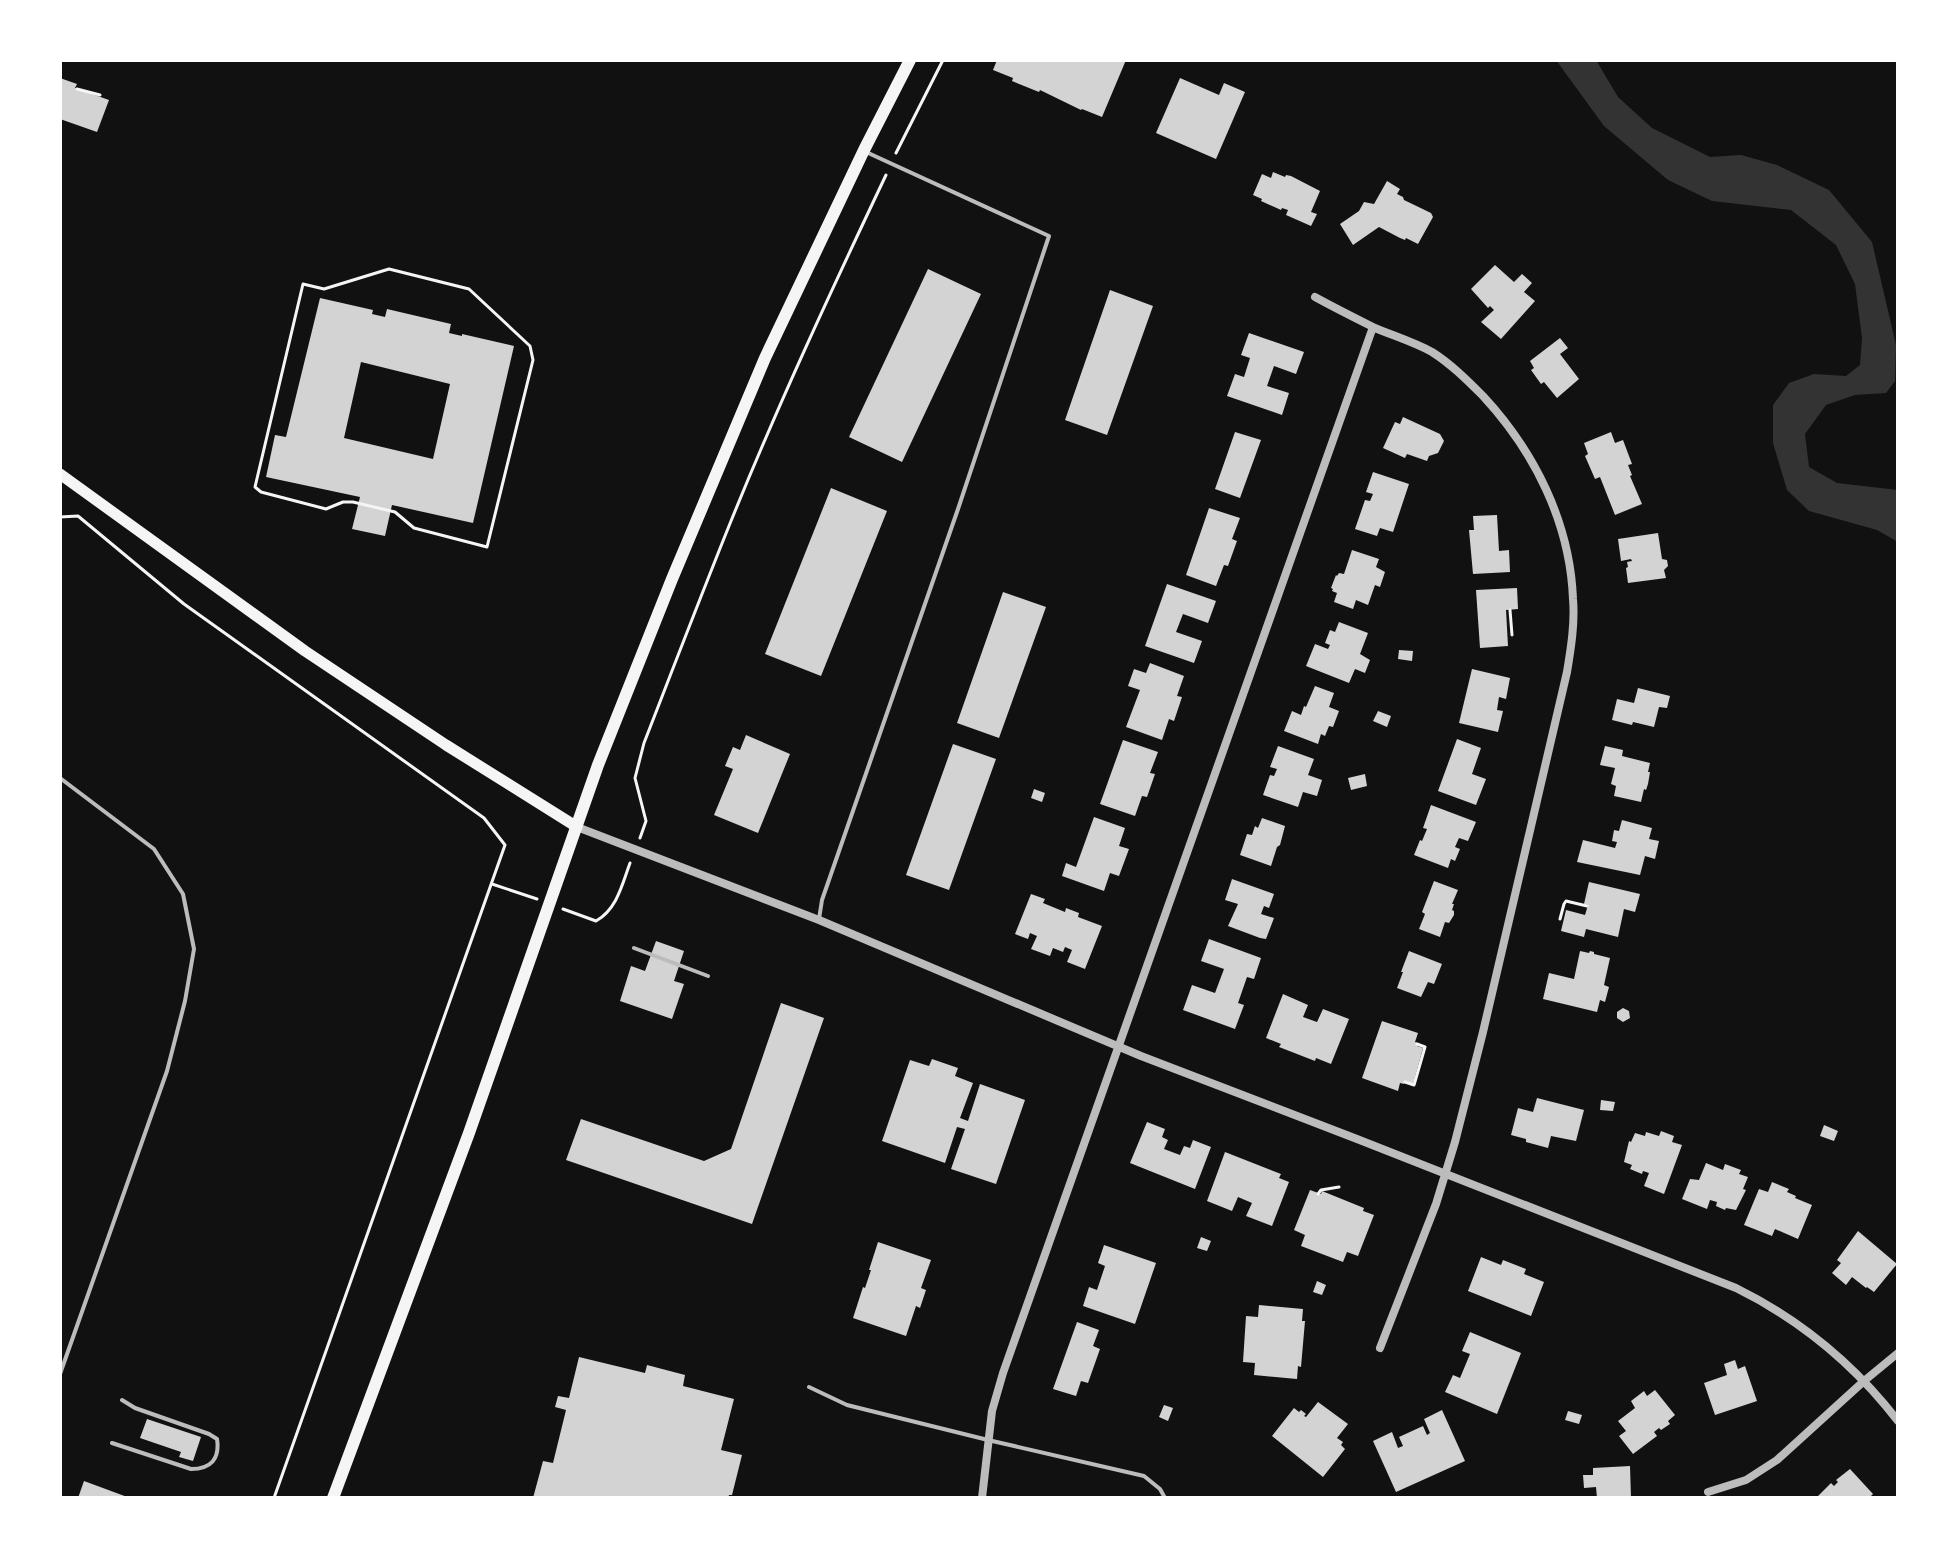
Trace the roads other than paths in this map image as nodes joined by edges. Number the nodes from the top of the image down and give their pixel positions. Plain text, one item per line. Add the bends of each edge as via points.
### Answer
1 (910, 60) edge
2 (864, 150) junction
3 (1315, 297) dead end
4 (1373, 327) junction
5 (60, 474) edge
6 (60, 778) edge
7 (577, 827) junction
8 (819, 920) junction
9 (634, 948) dead end
10 (708, 976) dead end
11 (1118, 1046) junction
12 (1446, 1174) junction
13 (1380, 1348) dead end
14 (1898, 1353) edge
15 (60, 1374) edge
16 (1864, 1381) junction
17 (809, 1387) dead end
18 (122, 1400) dead end
19 (1898, 1421) edge
20 (988, 1440) junction
21 (112, 1443) dead end
22 (1708, 1492) dead end
23 (333, 1498) edge
24 (982, 1498) edge
25 (1165, 1498) edge

1 - 2 main road
2 - 7 main road via 697,517
2 - 8 lane via 1049,236
3 - 4 street
4 - 11 street
4 - 12 street via 1431,352 1464,376 1523,445 1556,510 1573,598 1567,672
5 - 7 main road via 305,651
6 - 15 lane via 154,849 183,894 194,949 167,1071
7 - 8 street
7 - 23 main road
8 - 11 street
9 - 10 lane
11 - 12 street
11 - 20 street via 1003,1373
12 - 13 street
12 - 16 street via 1736,1288 1804,1328
14 - 16 street
16 - 19 street
16 - 22 street via 1777,1460 1746,1480
17 - 20 lane via 847,1405
18 - 21 lane via 209,1434 218,1446 210,1465 191,1469
20 - 24 street
20 - 25 lane via 1144,1476

